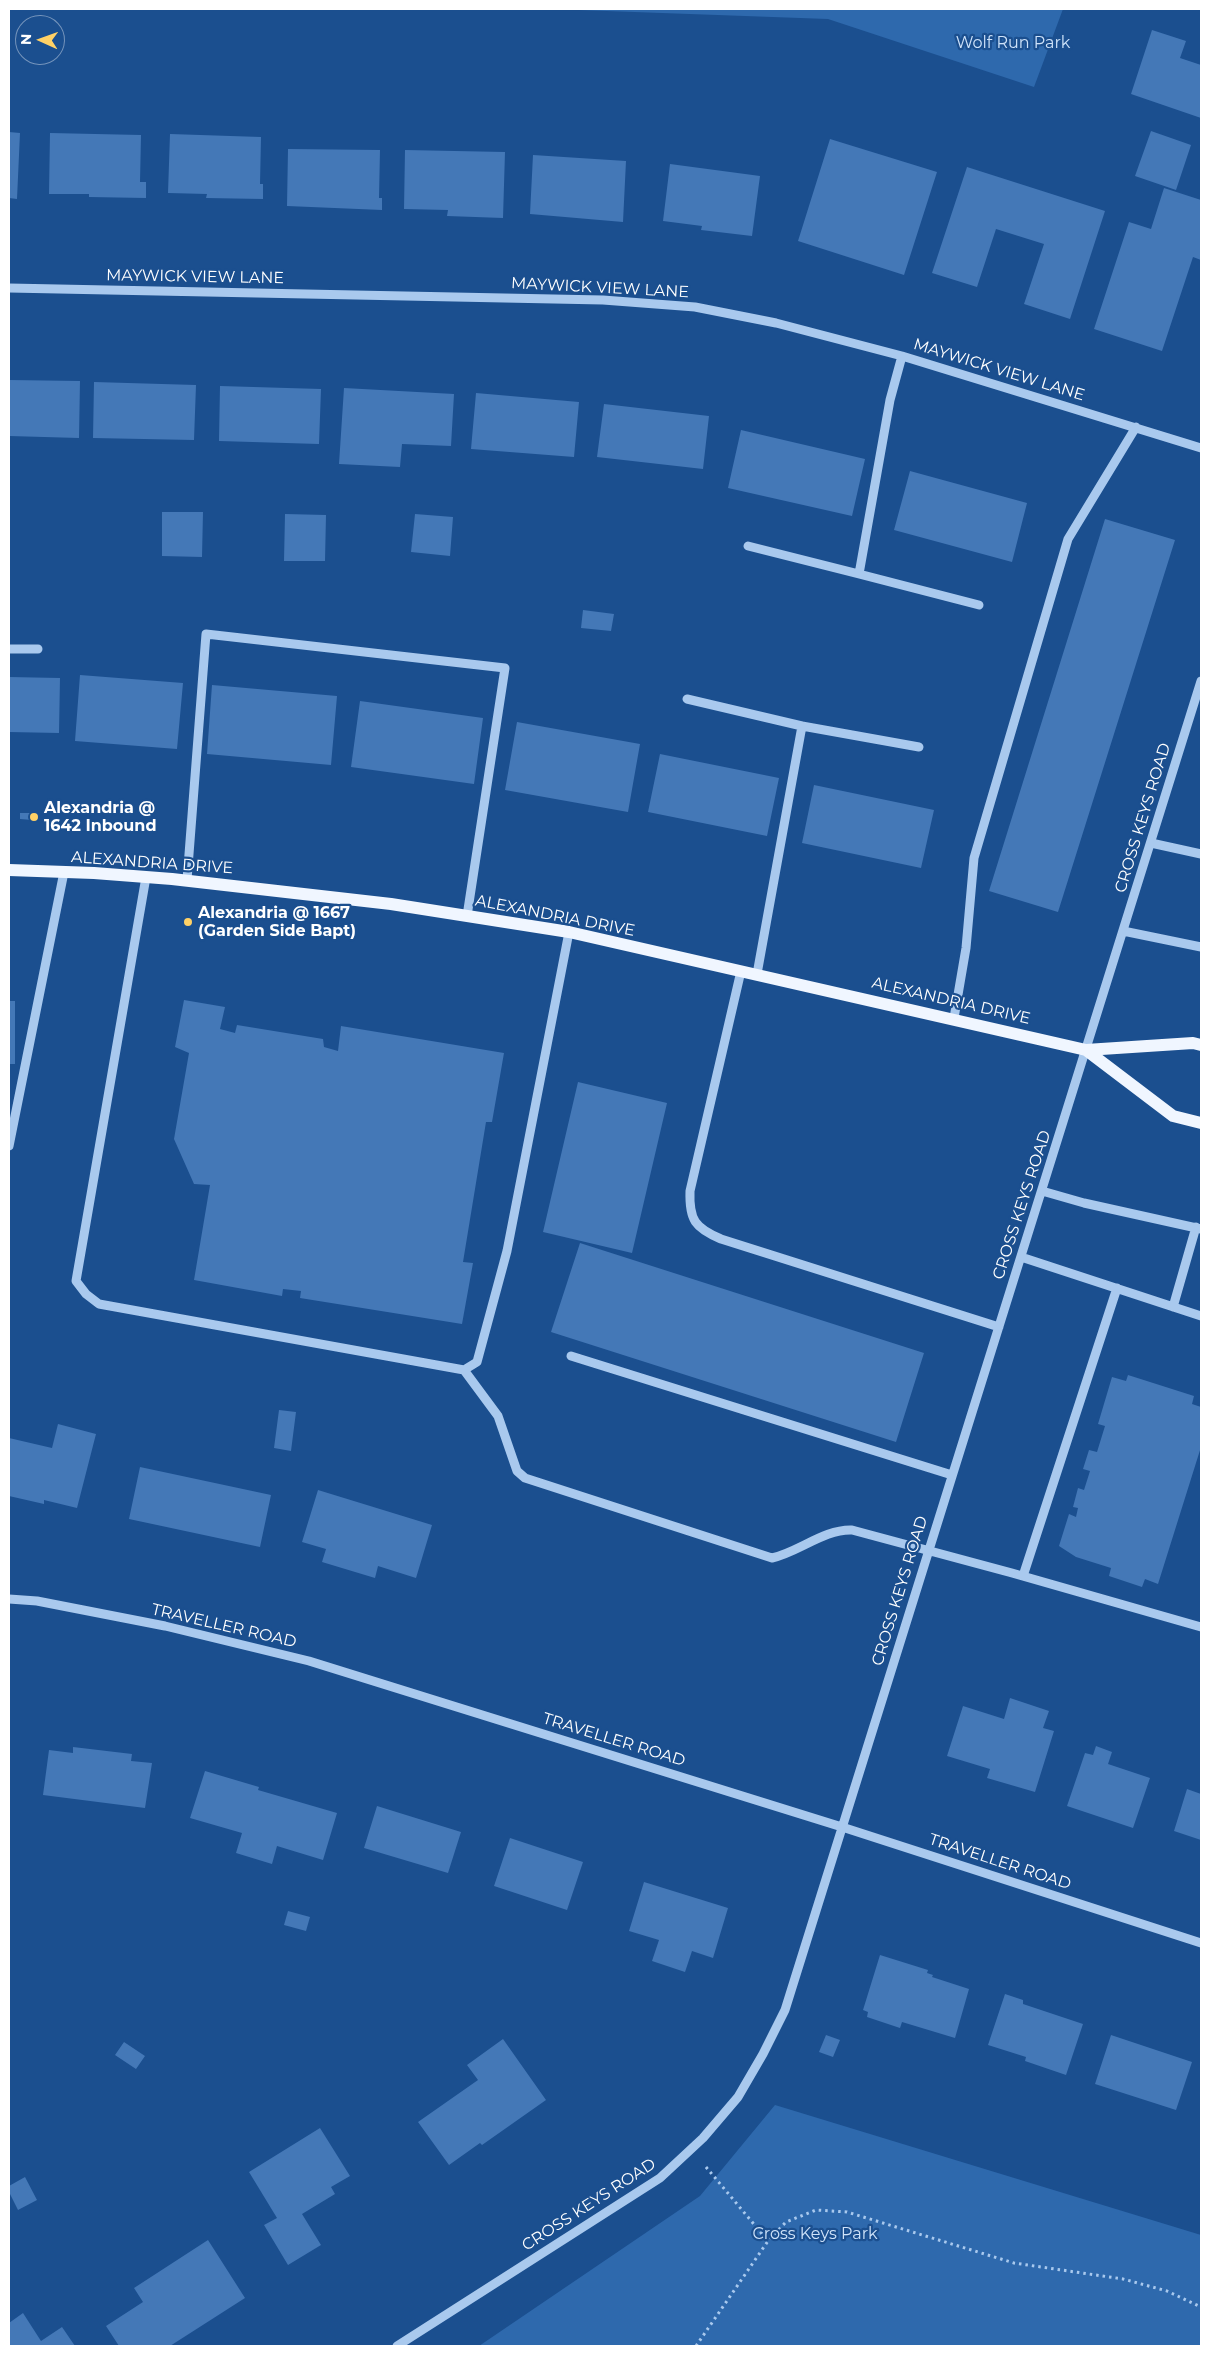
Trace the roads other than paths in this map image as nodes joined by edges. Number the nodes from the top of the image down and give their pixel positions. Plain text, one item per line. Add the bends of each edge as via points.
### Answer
1 (9, 288) edge
2 (902, 356) junction
3 (1136, 426) junction
4 (1201, 448) edge
5 (748, 546) dead end
6 (859, 574) junction
7 (979, 605) dead end
8 (9, 649) edge
9 (38, 649) dead end
10 (1201, 681) edge
11 (687, 699) dead end
12 (802, 726) junction
13 (919, 747) dead end
14 (1151, 843) junction
15 (1201, 854) edge
16 (9, 870) edge
17 (64, 872) junction
18 (146, 877) junction
19 (187, 880) junction
20 (467, 916) junction
21 (1123, 931) junction
22 (569, 932) junction
23 (1201, 946) edge
24 (741, 971) junction
25 (757, 974) junction
26 (954, 1018) junction
27 (1201, 1045) edge
28 (1086, 1050) junction
29 (1201, 1123) edge
30 (9, 1146) edge
31 (1042, 1191) junction
32 (1198, 1228) edge
33 (1021, 1257) junction
34 (1118, 1288) junction
35 (1173, 1307) junction
36 (1201, 1316) edge
37 (999, 1327) junction
38 (571, 1356) dead end
39 (464, 1370) junction
40 (952, 1475) junction
41 (928, 1551) junction
42 (1023, 1576) junction
43 (9, 1598) edge
44 (1201, 1627) edge
45 (842, 1827) junction
46 (1201, 1943) edge
47 (397, 2346) edge

1 - 2 street, MAYWICK VIEW LANE via 603,300 695,307 776,323
2 - 3 street, MAYWICK VIEW LANE
2 - 6 street via 890,400
3 - 4 street, MAYWICK VIEW LANE
3 - 26 street via 1068,539 974,858 966,948
5 - 6 street
6 - 7 street
8 - 9 street
10 - 14 street, CROSS KEYS ROAD
11 - 12 street
12 - 13 street
12 - 25 street
14 - 15 street
14 - 21 street, CROSS KEYS ROAD
16 - 17 main road, ALEXANDRIA DRIVE
17 - 18 main road, ALEXANDRIA DRIVE
17 - 30 street
18 - 19 main road, ALEXANDRIA DRIVE
18 - 39 street via 76,1281 99,1304
19 - 20 main road, ALEXANDRIA DRIVE
19 - 20 street via 206,634 504,668
20 - 22 main road, ALEXANDRIA DRIVE
21 - 23 street
21 - 28 street, CROSS KEYS ROAD
22 - 24 main road, ALEXANDRIA DRIVE
22 - 39 street via 507,1251 477,1362
24 - 25 main road, ALEXANDRIA DRIVE
24 - 37 street via 690,1191 689,1210 694,1222 704,1232 721,1239
25 - 26 main road, ALEXANDRIA DRIVE
26 - 28 main road, ALEXANDRIA DRIVE
27 - 28 main road, ALEXANDRIA DRIVE
28 - 29 main road, ALEXANDRIA DRIVE via 1173,1116
28 - 31 street, CROSS KEYS ROAD
31 - 32 street
31 - 33 street, CROSS KEYS ROAD
32 - 35 street
33 - 34 street
33 - 37 street, CROSS KEYS ROAD
34 - 35 street
34 - 42 street
35 - 36 street
37 - 40 street, CROSS KEYS ROAD
38 - 40 street
39 - 41 street via 498,1416 517,1471 525,1478 772,1558 843,1530
40 - 41 street, CROSS KEYS ROAD
41 - 42 street
41 - 45 street, CROSS KEYS ROAD
42 - 44 street
43 - 45 street, TRAVELLER ROAD via 165,1626 309,1661
45 - 46 street, TRAVELLER ROAD
45 - 47 street, CROSS KEYS ROAD via 785,2010 738,2097 691,2150 660,2178

